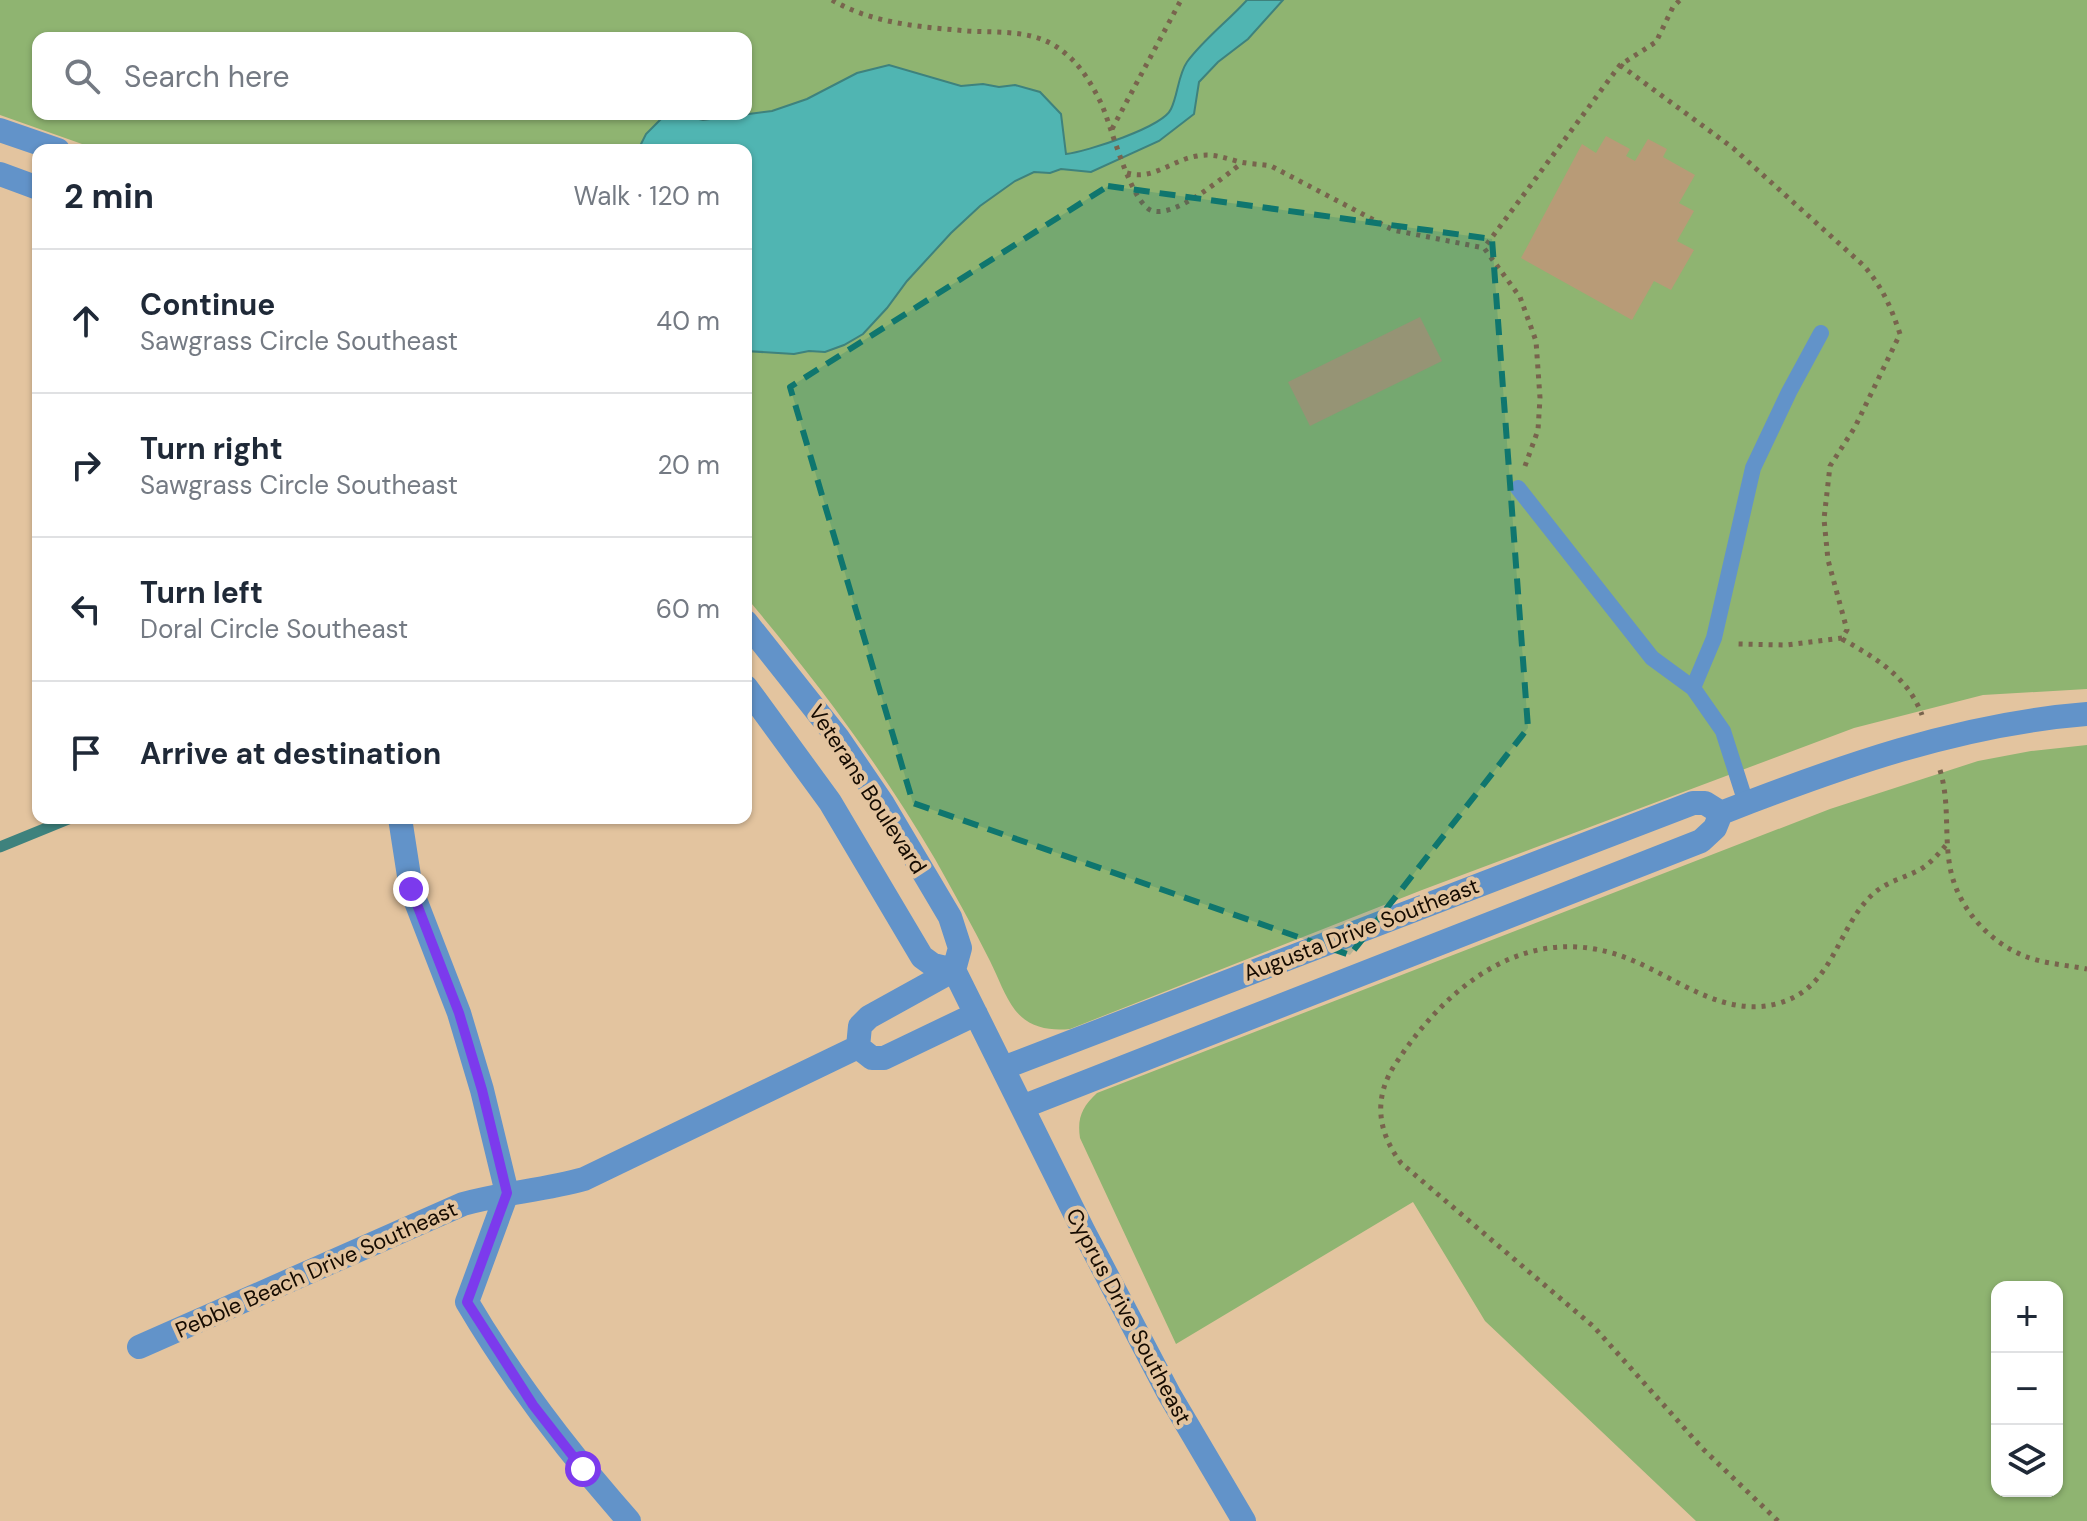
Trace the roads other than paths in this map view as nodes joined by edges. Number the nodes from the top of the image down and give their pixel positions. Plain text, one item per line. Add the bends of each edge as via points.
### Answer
1 (0, 130) edge
2 (41, 144) edge
3 (0, 174) edge
4 (32, 186) edge
5 (1821, 333) dead end
6 (1518, 488) road end
7 (752, 629) edge
8 (1693, 688) junction
9 (752, 695) edge
10 (2087, 714) edge
11 (1746, 803) junction
12 (1721, 813) junction
13 (401, 824) edge
14 (954, 970) junction
15 (976, 1014) junction
16 (858, 1047) junction
17 (1003, 1068) junction
18 (1022, 1107) junction
19 (507, 1193) junction
20 (139, 1347) dead end
21 (629, 1521) edge
22 (1244, 1521) edge

1 - 2 street
3 - 4 street
5 - 8 lane via 1753,468 1714,638
6 - 8 lane via 1652,658
7 - 14 street, Veterans Boulevard via 883,804 950,917 960,948
8 - 11 lane via 1723,731
9 - 14 street, Veterans Boulevard via 830,802 922,957
10 - 11 street, Augusta Drive Southeast via 2036,718 1932,741
11 - 12 street, Augusta Drive Southeast
12 - 17 street, Augusta Drive Southeast via 1705,803 1693,803
12 - 18 street, Augusta Drive Southeast via 1701,841
13 - 19 street via 411,889 459,1013
14 - 15 street, Veterans Boulevard
14 - 16 street via 869,1017 860,1026
15 - 16 street via 884,1058 872,1058
15 - 17 street, Veterans Boulevard
16 - 19 street, Pebble Beach Drive Southeast via 584,1179
17 - 18 street, Veterans Boulevard
18 - 22 street, Cyprus Drive Southeast via 1169,1394
19 - 20 street, Pebble Beach Drive Southeast via 463,1204
19 - 21 street via 467,1302 533,1405

